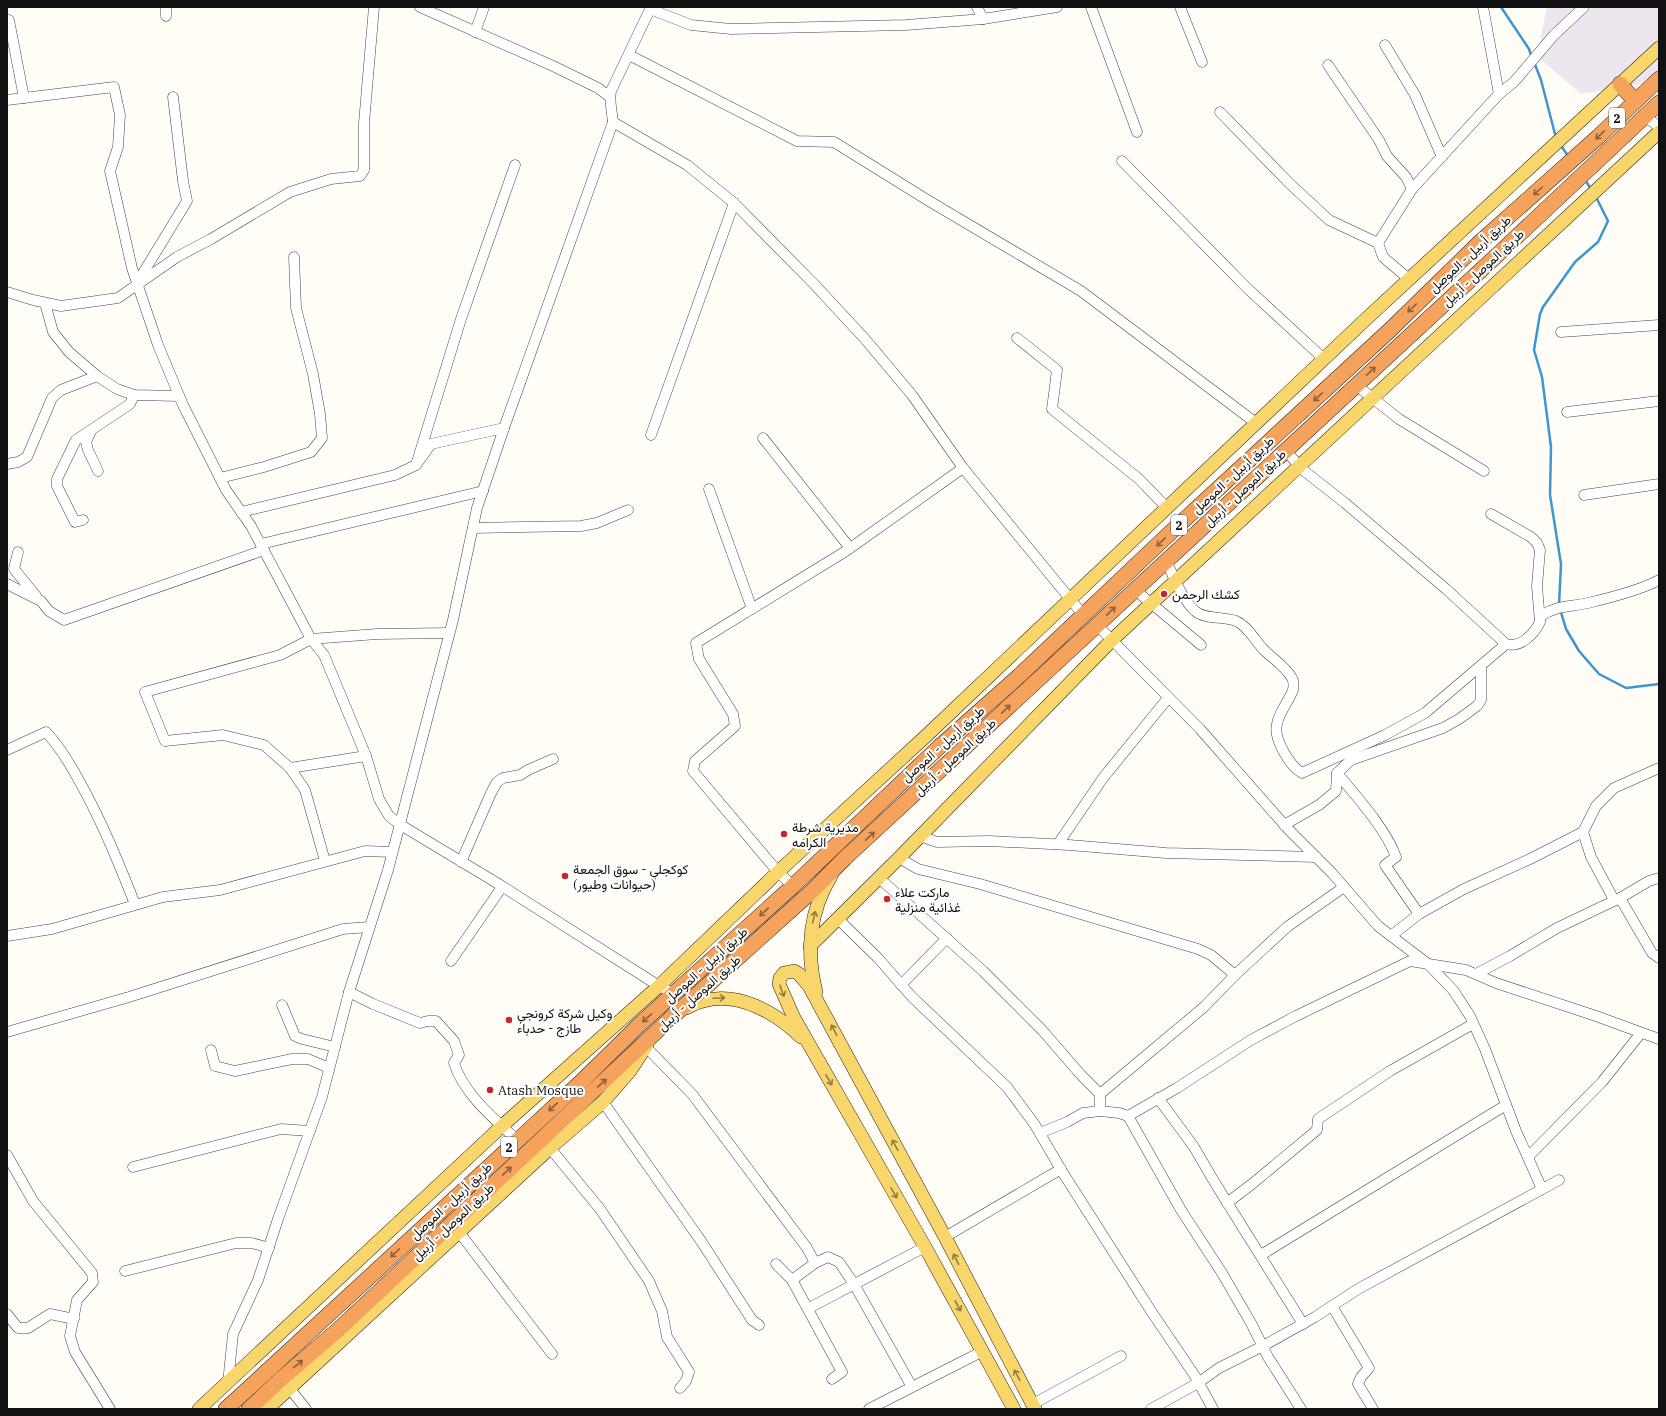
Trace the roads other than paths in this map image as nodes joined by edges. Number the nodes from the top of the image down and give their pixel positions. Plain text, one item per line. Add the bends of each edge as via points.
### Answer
1 (374, 7) edge
2 (420, 7) edge
3 (484, 7) edge
4 (977, 7) edge
5 (1058, 7) edge
6 (1091, 7) edge
7 (1180, 7) edge
8 (1483, 7) edge
9 (1584, 7) edge
10 (650, 8) edge
11 (983, 19) junction
12 (9, 20) dead end
13 (474, 32) junction
14 (1385, 45) dead end
15 (1659, 48) edge
16 (629, 55) junction
17 (1202, 62) dead end
18 (1328, 65) dead end
19 (1659, 79) edge
20 (1620, 84) junction
21 (1499, 94) junction
22 (173, 97) dead end
23 (610, 97) junction
24 (24, 98) junction
25 (7, 100) edge
26 (1635, 101) junction
27 (1659, 103) edge
28 (1220, 112) dead end
29 (1645, 116) junction
30 (613, 122) junction
31 (1659, 127) edge
32 (1136, 132) dead end
33 (1659, 132) edge
34 (1442, 157) junction
35 (1122, 161) dead end
36 (515, 165) dead end
37 (1412, 189) junction
38 (734, 202) junction
39 (1378, 242) junction
40 (294, 257) dead end
41 (1410, 280) junction
42 (137, 284) junction
43 (7, 292) edge
44 (44, 302) junction
45 (1659, 325) edge
46 (1561, 332) dead end
47 (1017, 338) dead end
48 (1324, 359) junction
49 (96, 376) junction
50 (1356, 385) junction
51 (134, 395) junction
52 (179, 396) junction
53 (1373, 398) junction
54 (1659, 402) edge
55 (1567, 412) dead end
56 (1256, 423) junction
57 (504, 428) junction
58 (91, 431) junction
59 (652, 435) dead end
60 (763, 438) dead end
61 (1286, 451) junction
62 (7, 464) edge
63 (416, 464) junction
64 (1300, 467) junction
65 (963, 468) junction
66 (98, 471) dead end
67 (1484, 471) dead end
68 (220, 478) junction
69 (1659, 484) edge
70 (708, 489) dead end
71 (483, 491) junction
72 (1584, 494) dead end
73 (1166, 507) junction
74 (628, 510) dead end
75 (241, 512) junction
76 (1491, 514) dead end
77 (83, 520) dead end
78 (473, 528) junction
79 (263, 547) junction
80 (850, 548) junction
81 (18, 552) dead end
82 (1166, 560) junction
83 (1659, 580) edge
84 (1175, 582) junction
85 (7, 584) edge
86 (1134, 589) junction
87 (1069, 600) junction
88 (40, 601) junction
89 (1152, 604) junction
90 (752, 609) junction
91 (1084, 616) junction
92 (1541, 616) junction
93 (1097, 625) junction
94 (449, 633) junction
95 (311, 639) junction
96 (1112, 640) junction
97 (1506, 644) junction
98 (1201, 645) dead end
99 (1481, 667) junction
100 (1168, 698) junction
101 (7, 750) edge
102 (366, 756) junction
103 (553, 759) dead end
104 (290, 768) junction
105 (1659, 768) edge
106 (1336, 773) junction
107 (399, 824) junction
108 (1284, 825) junction
109 (1583, 832) junction
110 (920, 836) junction
111 (1058, 844) junction
112 (392, 852) junction
113 (1316, 857) junction
114 (845, 858) junction
115 (898, 858) junction
116 (325, 861) junction
117 (461, 862) junction
118 (778, 872) junction
119 (879, 878) junction
120 (1659, 878) edge
121 (793, 886) junction
122 (502, 887) junction
123 (1344, 887) junction
124 (1617, 899) junction
125 (135, 904) junction
126 (1419, 914) junction
127 (838, 919) junction
128 (369, 927) junction
129 (7, 936) edge
130 (1391, 936) junction
131 (947, 938) junction
132 (810, 946) junction
133 (1659, 958) edge
134 (451, 961) dead end
135 (1428, 964) junction
136 (1476, 974) junction
137 (1235, 975) junction
138 (901, 985) junction
139 (659, 986) junction
140 (349, 992) junction
141 (675, 994) junction
142 (282, 1005) dead end
143 (823, 1010) junction
144 (671, 1018) junction
145 (1473, 1024) junction
146 (7, 1032) edge
147 (655, 1033) junction
148 (1641, 1033) junction
149 (1659, 1039) edge
150 (335, 1047) junction
151 (646, 1047) junction
152 (810, 1047) junction
153 (212, 1050) dead end
154 (329, 1068) junction
155 (1100, 1094) junction
156 (1158, 1098) junction
157 (603, 1102) junction
158 (1506, 1105) junction
159 (1100, 1111) junction
160 (1128, 1116) junction
161 (502, 1126) junction
162 (310, 1131) junction
163 (1040, 1133) junction
164 (516, 1140) junction
165 (550, 1148) junction
166 (7, 1155) edge
167 (1528, 1157) junction
168 (133, 1167) dead end
169 (1061, 1169) junction
170 (1559, 1180) dead end
171 (1542, 1189) junction
172 (1227, 1202) junction
173 (459, 1232) junction
174 (945, 1237) junction
175 (925, 1247) junction
176 (269, 1248) junction
177 (1261, 1255) junction
178 (815, 1263) junction
179 (776, 1264) dead end
180 (125, 1271) dead end
181 (792, 1280) junction
182 (854, 1284) junction
183 (1332, 1306) junction
184 (809, 1308) junction
185 (7, 1314) edge
186 (74, 1319) junction
187 (324, 1319) junction
188 (759, 1324) dead end
189 (1303, 1324) junction
190 (338, 1330) junction
191 (1263, 1346) junction
192 (983, 1351) junction
193 (552, 1354) dead end
194 (1121, 1356) dead end
195 (832, 1379) dead end
196 (228, 1383) junction
197 (285, 1383) junction
198 (1198, 1383) junction
199 (912, 1387) junction
200 (680, 1388) dead end
201 (1034, 1407) edge
202 (110, 1409) edge
203 (199, 1409) edge
204 (226, 1409) edge
205 (249, 1409) edge
206 (267, 1409) edge
207 (306, 1409) edge
208 (870, 1409) edge
209 (1014, 1409) edge
210 (1151, 1409) edge
211 (1212, 1409) edge
212 (1301, 1409) edge
213 (1373, 1409) edge

1 - 42 street via 364,123 364,170 360,176 331,180 290,192 177,257
2 - 13 street
3 - 13 street
4 - 11 street
5 - 11 street
6 - 32 street
7 - 17 street
8 - 21 street
9 - 21 street via 1554,35 1514,82
10 - 11 street via 691,25 730,29 906,25
10 - 16 street
12 - 24 street
13 - 23 street via 553,66 598,88
14 - 34 street via 1415,95
15 - 20 main road
16 - 23 street
16 - 56 street via 796,141 834,142 1081,291
18 - 37 street
19 - 26 highway, طريق أربيل - الموصل / 2
20 - 26 highway
20 - 41 main road
21 - 34 street
22 - 42 street via 187,201
23 - 30 street
24 - 25 street
24 - 42 street via 114,87 120,115 119,139 110,171
26 -> 91 highway, طريق أربيل - الموصل / 2 via 1479,243 1390,330
27 - 29 highway, طريق الموصل - أربيل / 2
28 - 39 street via 1329,220
29 - 31 street
50 -> 29 highway, طريق الموصل - أربيل / 2
30 - 38 street via 687,166
30 - 57 street
33 - 53 main road
34 - 37 street
35 - 48 street via 1247,288
36 - 63 street via 461,319
37 - 39 street
38 - 59 street
38 - 65 street via 865,339 912,395
39 - 41 street via 1383,257
40 - 68 street via 296,308 313,374 322,438 311,452
41 - 48 main road
42 - 44 street via 118,298 61,306
42 - 52 street
43 - 44 street
44 - 49 street via 53,332 69,352
45 - 46 street
47 - 73 street via 1057,370 1052,409 1139,479
48 - 56 main road
49 - 51 street via 117,389
49 - 62 street via 61,390 52,398 27,458
50 - 53 street
50 - 61 highway, طريق الموصل - أربيل / 2
51 - 52 street
51 - 58 street via 130,404
52 - 68 street
53 - 64 main road
53 - 67 street via 1399,419
54 - 55 street
56 - 73 main road
57 - 63 street via 431,444
57 - 71 street
58 - 66 street via 86,442
58 - 77 street via 76,440 58,478 57,486 75,522
60 - 80 street
61 - 64 street
61 - 82 highway, طريق الموصل - أربيل / 2
63 - 75 street via 395,475
64 - 84 main road
64 - 97 street via 1446,589
65 - 80 street
65 - 87 street
68 - 75 street
69 - 72 street
70 - 90 street
71 - 78 street
71 - 79 street
73 - 87 main road
74 - 78 street via 597,523 580,526
75 - 79 street
76 - 92 street via 1537,543 1540,550 1537,586
78 - 94 street
79 - 88 street via 64,620 49,611
79 - 95 street
80 - 90 street
81 - 88 street via 14,569
82 - 84 street
82 - 86 highway, طريق الموصل - أربيل / 2
83 - 92 street via 1586,603 1555,608
84 - 89 main road
84 - 99 street via 1199,614 1237,621 1245,626 1260,646 1285,668 1294,684 1276,731 1286,757 1302,773 1385,735 1425,713
85 - 88 street
86 - 89 street
93 -> 86 highway, طريق الموصل - أربيل / 2
87 - 91 street
87 - 118 main road
89 - 96 main road
89 - 98 street
90 - 118 street via 696,643 699,659 734,714 735,726 695,760 694,771
91 - 121 highway, طريق أربيل - الموصل / 2 via 938,747
92 - 97 street via 1530,636 1521,642
93 - 96 street
114 -> 93 highway, طريق الموصل - أربيل / 2
94 - 95 street via 377,634
94 - 107 street
95 - 102 street via 324,655
95 - 104 street via 280,655 145,692 165,741 223,735 264,745
96 - 100 street
96 - 110 main road
97 - 99 street
99 - 106 street via 1481,700 1459,720 1351,760
100 - 108 street via 1200,729
100 - 111 street via 1103,778
101 - 125 street via 46,732 57,744 97,813
102 - 104 street
102 - 107 street via 379,800 389,816
103 - 117 street via 520,775 503,778 498,782
104 - 116 street via 304,790
105 - 109 street via 1614,788 1596,806
106 - 108 street via 1336,791 1319,805
106 - 126 street via 1391,844 1396,857 1385,866
107 - 112 street
107 - 117 street
108 - 113 street
109 - 124 street via 1591,857
109 - 126 street via 1464,889
110 - 111 street via 938,842
110 - 115 main road
111 - 113 street via 1166,852
112 - 116 street via 365,852
112 - 128 street
113 - 123 street
132 -> 114 main road via 819,899
114 - 144 highway, طريق الموصل - أربيل / 2 via 811,892
115 - 119 main road
115 - 137 street via 918,869 980,884 1198,949 1211,955
116 - 125 street via 220,890 163,896
117 - 122 street
118 - 121 street
118 - 139 main road
119 - 127 main road
119 - 131 street
120 - 124 street
121 -> 141 highway, طريق أربيل - الموصل / 2
122 - 134 street
122 - 139 street
123 - 130 street via 1378,926
123 - 137 street via 1288,927
124 - 133 street via 1652,953
124 - 136 street via 1557,928
125 - 129 street via 52,928
126 - 130 street
127 - 132 main road
127 - 138 street via 878,958
128 - 140 street
128 - 146 street via 343,929 122,999
130 - 135 street
131 - 138 street
131 - 155 street via 1042,1030
132 - 143 main road via 814,982
135 - 136 street
135 - 145 street via 1453,990
135 - 156 street via 1410,961 1296,1016 1251,1040
136 - 148 street
137 - 155 street via 1204,1007
138 - 163 street via 1007,1086
139 - 141 street
139 - 161 main road
140 - 150 street
140 - 161 street via 420,1023 436,1021 454,1041 459,1055 454,1063 457,1073 483,1108
141 -> 164 highway, طريق أربيل - الموصل / 2
142 - 150 street via 296,1036
143 -> 152 main road via 799,974 794,971 784,973 780,978 781,990
174 -> 143 main road
144 - 147 highway, طريق الموصل - أربيل / 2
144 -> 152 main road via 702,1001 737,999 756,1006 780,1020
145 - 158 street via 1485,1048
145 - 172 street via 1390,1071 1318,1119 1317,1130
147 - 151 main road
190 -> 147 highway, طريق الموصل - أربيل / 2
148 - 149 street
148 - 167 street via 1602,1082
150 - 154 street
151 - 157 main road via 630,1071
151 - 178 street via 692,1094 808,1248
152 -> 175 main road
153 - 154 street via 215,1066 235,1070 292,1059 308,1059
154 - 162 street
155 - 159 street
156 - 160 street
156 - 172 street via 1194,1147
157 - 165 main road
157 - 188 street via 697,1235 752,1320
158 - 167 street
158 - 177 street
159 - 160 street
159 - 163 street via 1083,1113
160 - 191 street
161 - 164 street
161 - 196 main road
162 - 168 street via 281,1129
162 - 176 street
163 - 169 street
164 -> 187 highway, طريق أربيل - الموصل / 2
165 - 173 main road
165 - 200 street via 600,1209 649,1281 662,1311 667,1337 689,1372
166 - 186 street via 33,1201 92,1273 93,1282 77,1300
167 - 171 street
169 - 174 street
169 - 198 street
170 - 171 street
171 - 183 street via 1358,1289
172 - 177 street
173 - 193 street
173 - 197 main road
201 -> 174 main road
175 - 182 street
175 -> 192 main road
176 - 180 street via 252,1243 236,1244
176 - 196 street via 258,1280 233,1334
177 - 189 street
178 - 181 street
178 - 182 street via 828,1257 839,1262
179 - 181 street
181 - 184 street
182 - 184 street
182 - 199 street
183 - 189 street
183 - 213 street via 1369,1368 1358,1384
184 - 195 street via 842,1372
185 - 186 street via 18,1328 28,1328 50,1314
186 - 202 street via 70,1336 75,1352
187 - 190 highway
187 - 204 highway, طريق أربيل - الموصل / 2
189 - 191 street
197 -> 190 highway, طريق الموصل - أربيل / 2
191 - 198 street via 1218,1368
191 - 212 street
192 - 199 street
192 - 209 main road
194 - 201 street
196 - 203 main road
197 - 205 highway, طريق الموصل - أربيل / 2
197 - 206 main road
197 - 207 street
198 - 210 street
198 - 211 street
199 - 208 street

